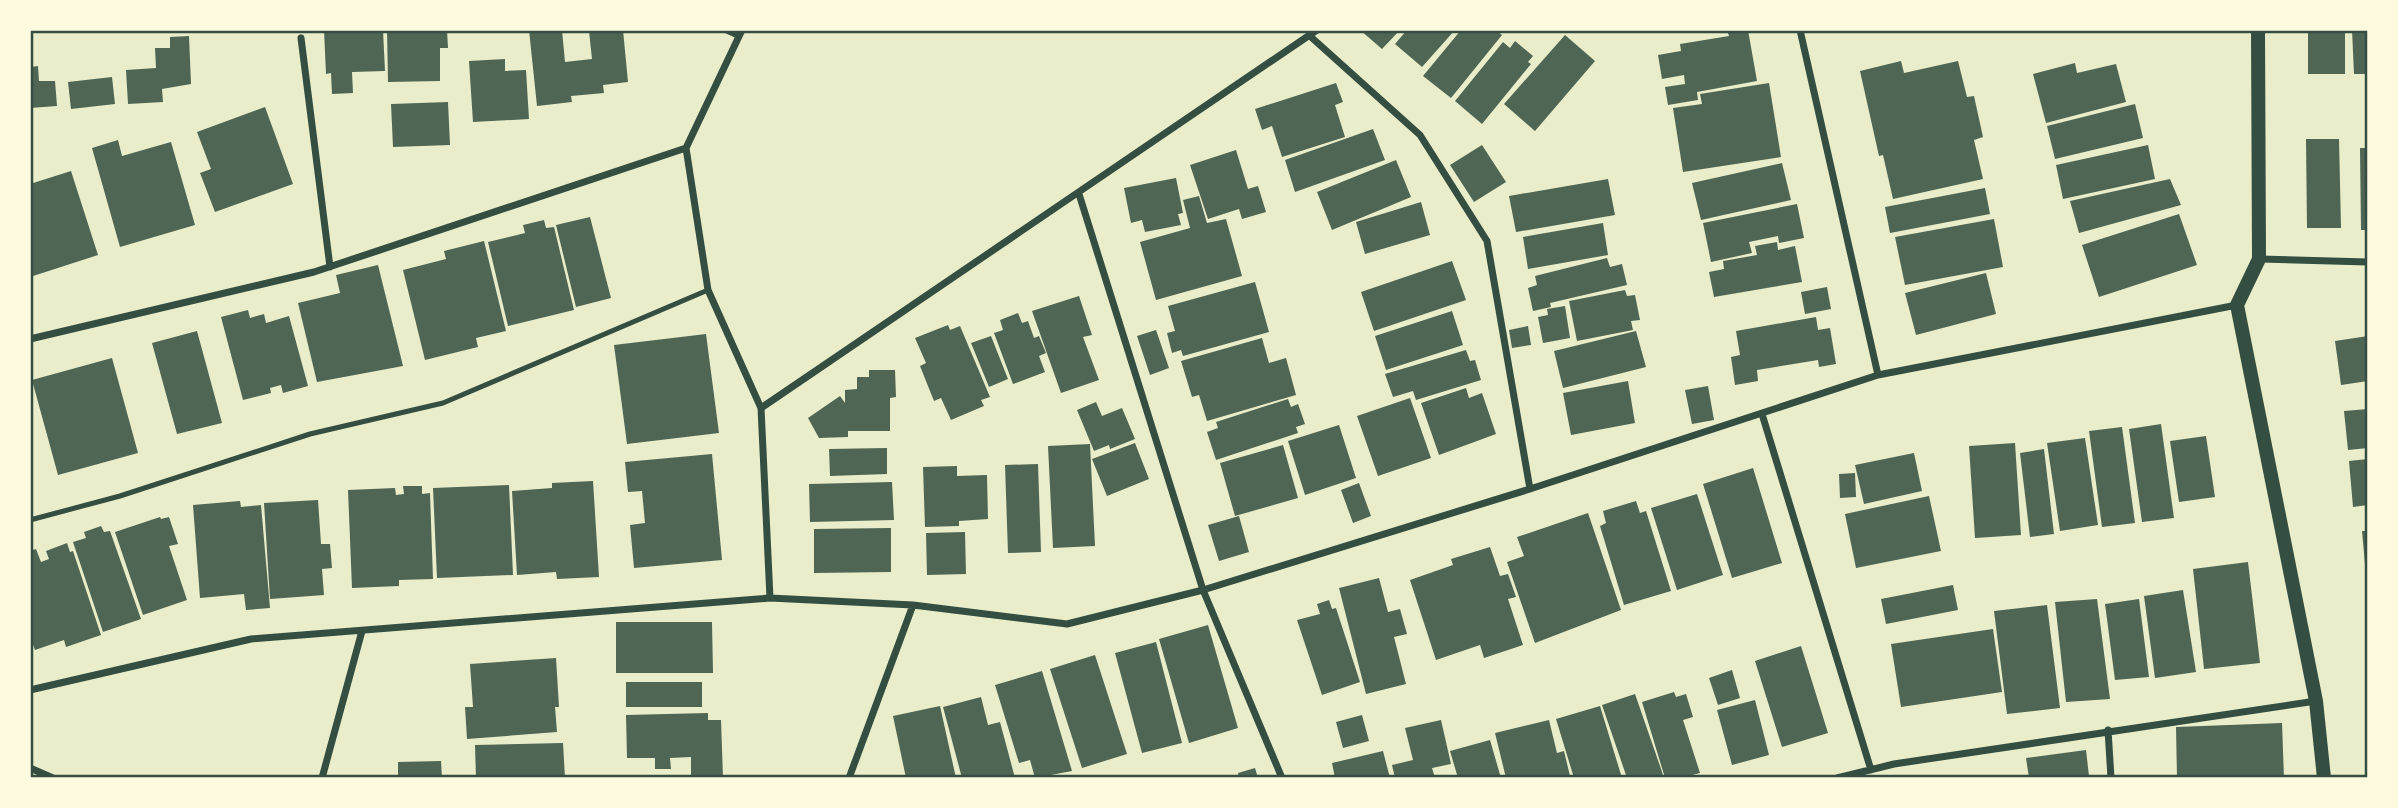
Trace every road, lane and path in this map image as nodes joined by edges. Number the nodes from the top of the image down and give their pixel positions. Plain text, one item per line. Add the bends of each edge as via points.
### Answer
1 (727, 30) edge
2 (1317, 30) edge
3 (1800, 30) edge
4 (2258, 30) edge
5 (740, 32) edge
6 (1311, 37) junction
7 (300, 38) dead end
8 (686, 148) junction
9 (1079, 194) junction
10 (2259, 259) junction
11 (2368, 262) edge
12 (330, 267) junction
13 (708, 290) junction
14 (2237, 305) junction
15 (30, 339) edge
16 (1878, 374) junction
17 (761, 408) junction
18 (1762, 414) junction
19 (1530, 489) junction
20 (30, 520) edge
21 (1203, 590) junction
22 (770, 598) junction
23 (913, 605) junction
24 (362, 631) junction
25 (30, 690) edge
26 (2316, 701) junction
27 (2108, 730) junction
28 (30, 768) edge
29 (1871, 770) junction
30 (53, 778) edge
31 (322, 778) edge
32 (849, 778) edge
33 (1282, 778) edge
34 (1837, 778) edge
35 (2111, 778) edge
36 (2324, 778) edge

1 - 5 street
2 - 6 street
3 - 16 street
4 - 10 main road
5 - 8 street
6 - 9 street
6 - 19 street via 1420,135 1487,241
7 - 12 street
8 - 12 street
8 - 13 street
9 - 17 street
9 - 21 street
10 - 11 street
10 - 14 main road
12 - 15 street
13 - 17 street
13 - 20 lane via 443,403 310,434
14 - 16 street
14 - 26 main road
16 - 18 street
17 - 22 street
18 - 19 street
18 - 29 street
19 - 21 street
21 - 23 street via 1067,624
21 - 33 street
22 - 23 street
22 - 24 street
23 - 32 street
24 - 25 street via 251,639
24 - 31 street
26 - 27 street
26 - 36 main road
27 - 29 street
27 - 35 street
28 - 30 street
29 - 34 street

